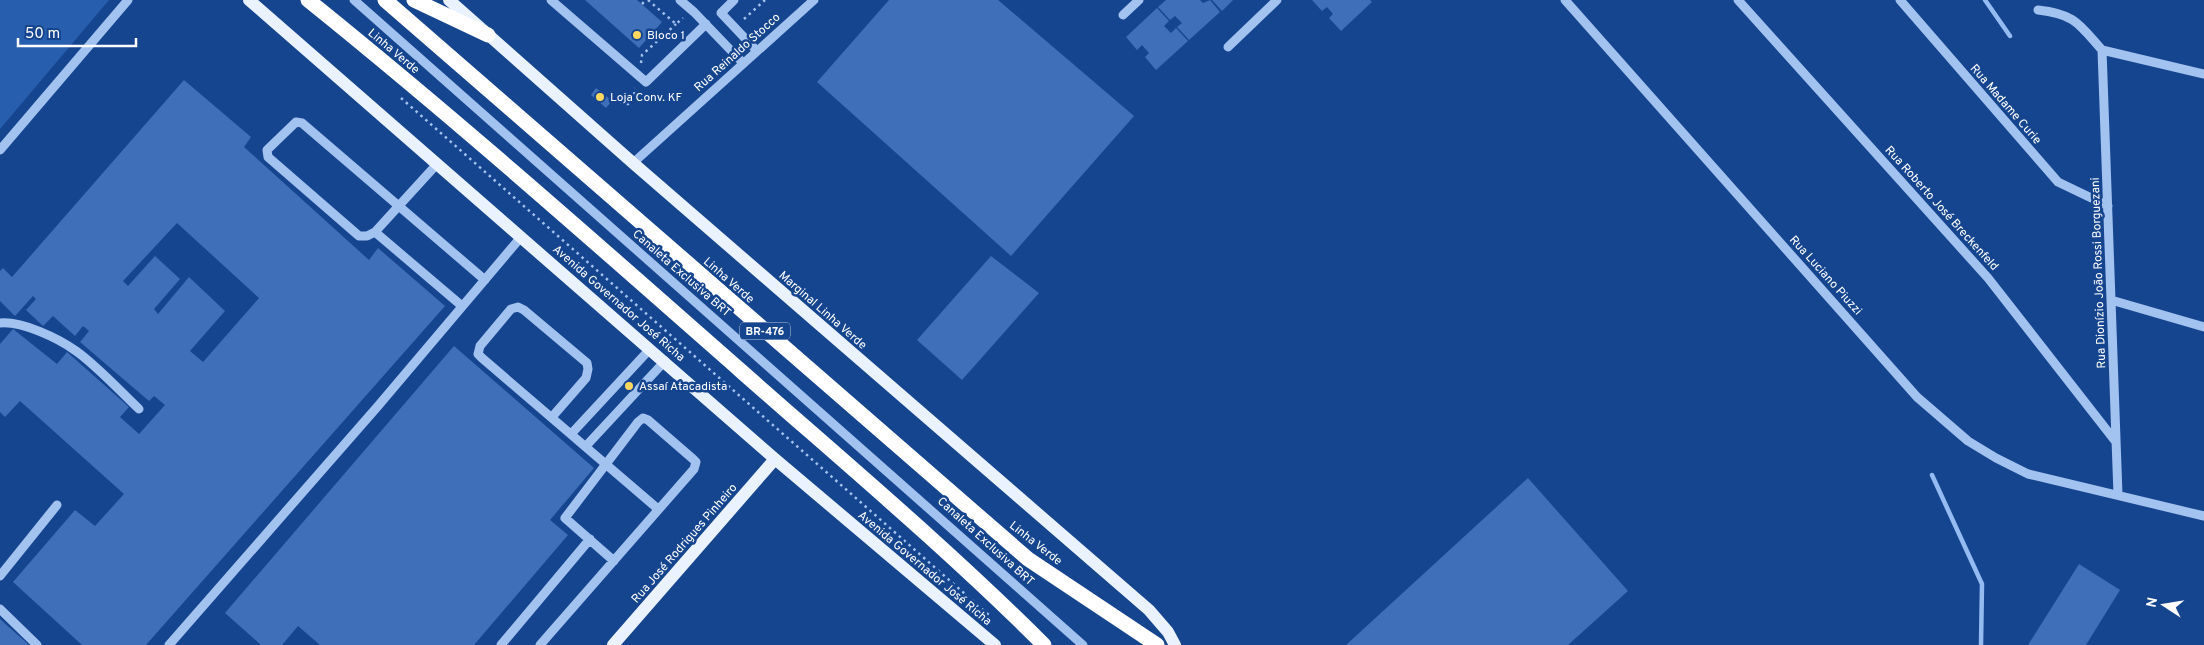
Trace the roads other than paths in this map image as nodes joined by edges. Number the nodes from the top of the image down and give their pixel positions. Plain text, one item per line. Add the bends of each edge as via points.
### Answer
1 (128, 0) edge
2 (249, 0) edge
3 (308, 0) edge
4 (354, 0) edge
5 (385, 0) edge
6 (414, 0) edge
7 (449, 0) edge
8 (551, 0) edge
9 (680, 0) edge
10 (734, 0) edge
11 (814, 0) edge
12 (1139, 0) edge
13 (1277, 0) edge
14 (1565, 0) edge
15 (1738, 0) edge
16 (1900, 0) edge
17 (2038, 10) dead end
18 (1123, 16) dead end
19 (706, 24) junction
20 (488, 35) junction
21 (1228, 47) dead end
22 (2102, 50) junction
23 (757, 51) junction
24 (743, 63) junction
25 (2204, 74) edge
26 (0, 150) edge
27 (633, 163) junction
28 (437, 164) junction
29 (398, 206) junction
30 (2108, 206) junction
31 (375, 232) junction
32 (521, 237) junction
33 (485, 280) junction
34 (2111, 300) junction
35 (462, 306) junction
36 (0, 324) edge
37 (2204, 327) edge
38 (650, 349) junction
39 (665, 362) junction
40 (139, 409) dead end
41 (552, 417) junction
42 (572, 433) junction
43 (2116, 442) junction
44 (586, 446) junction
45 (775, 460) junction
46 (606, 464) junction
47 (2118, 495) junction
48 (57, 505) dead end
49 (658, 509) junction
50 (2204, 516) edge
51 (590, 539) junction
52 (614, 561) junction
53 (0, 576) edge
54 (0, 609) edge
55 (37, 645) edge
56 (169, 645) edge
57 (501, 645) edge
58 (540, 645) edge
59 (613, 645) edge
60 (995, 645) edge
61 (1044, 645) edge
62 (1083, 645) edge
63 (1157, 645) edge
64 (1175, 645) edge

1 - 26 street
2 - 28 main road, Avenida Governador José Richa
3 - 61 highway, Linha Verde via 376,54 573,224 970,573
4 - 62 street, Canaleta Exclusiva BRT
5 - 63 highway, Linha Verde / BR-476 via 1028,559
6 - 20 highway
7 - 20 main road, Marginal Linha Verde
8 - 19 street via 646,82
9 - 19 street
10 - 23 street via 721,13
11 - 23 street, Rua Reinaldo Stocco
12 - 18 street
13 - 21 street
14 - 47 street, Rua Luciano Piuzzi via 1918,396 1968,441 2028,474
15 - 43 street, Rua Roberto José Breckenfeld via 1988,278
16 - 30 street, Rua Madame Curie via 2058,182
17 - 22 street via 2060,13 2078,23
19 - 24 street
20 - 27 main road, Marginal Linha Verde
22 - 25 street
22 - 30 street, Rua Dionízio João Rossi Borguezani
23 - 24 street, Rua Reinaldo Stocco
24 - 27 street, Rua Reinaldo Stocco
27 - 64 main road, Marginal Linha Verde via 1149,610
28 - 29 street
28 - 32 main road, Avenida Governador José Richa
29 - 31 street
29 - 31 street via 302,123 296,122 268,150 268,157 359,236
29 - 33 street
30 - 34 street, Rua Dionízio João Rossi Borguezani
31 - 35 street
32 - 33 street
32 - 38 main road, Avenida Governador José Richa
33 - 35 street
34 - 37 street
34 - 43 street, Rua Dionízio João Rossi Borguezani
35 - 56 street
36 - 40 street via 15,323 76,351
38 - 39 main road, Avenida Governador José Richa
38 - 42 street
39 - 44 street
39 - 45 main road, Avenida Governador José Richa
41 - 41 street via 586,378 587,363 524,310 518,307 511,309 480,346 478,354
41 - 42 street
42 - 44 street
43 - 47 street, Rua Dionízio João Rossi Borguezani
44 - 46 street
45 - 59 main road, Rua José Rodrigues Pinheiro
45 - 60 main road, Avenida Governador José Richa
46 - 49 street
46 - 49 street via 643,418 694,459 694,469
46 - 51 street via 565,518
47 - 50 street, Rua Luciano Piuzzi
48 - 53 street
49 - 52 street
51 - 52 street
51 - 57 street
52 - 58 street
54 - 55 street

